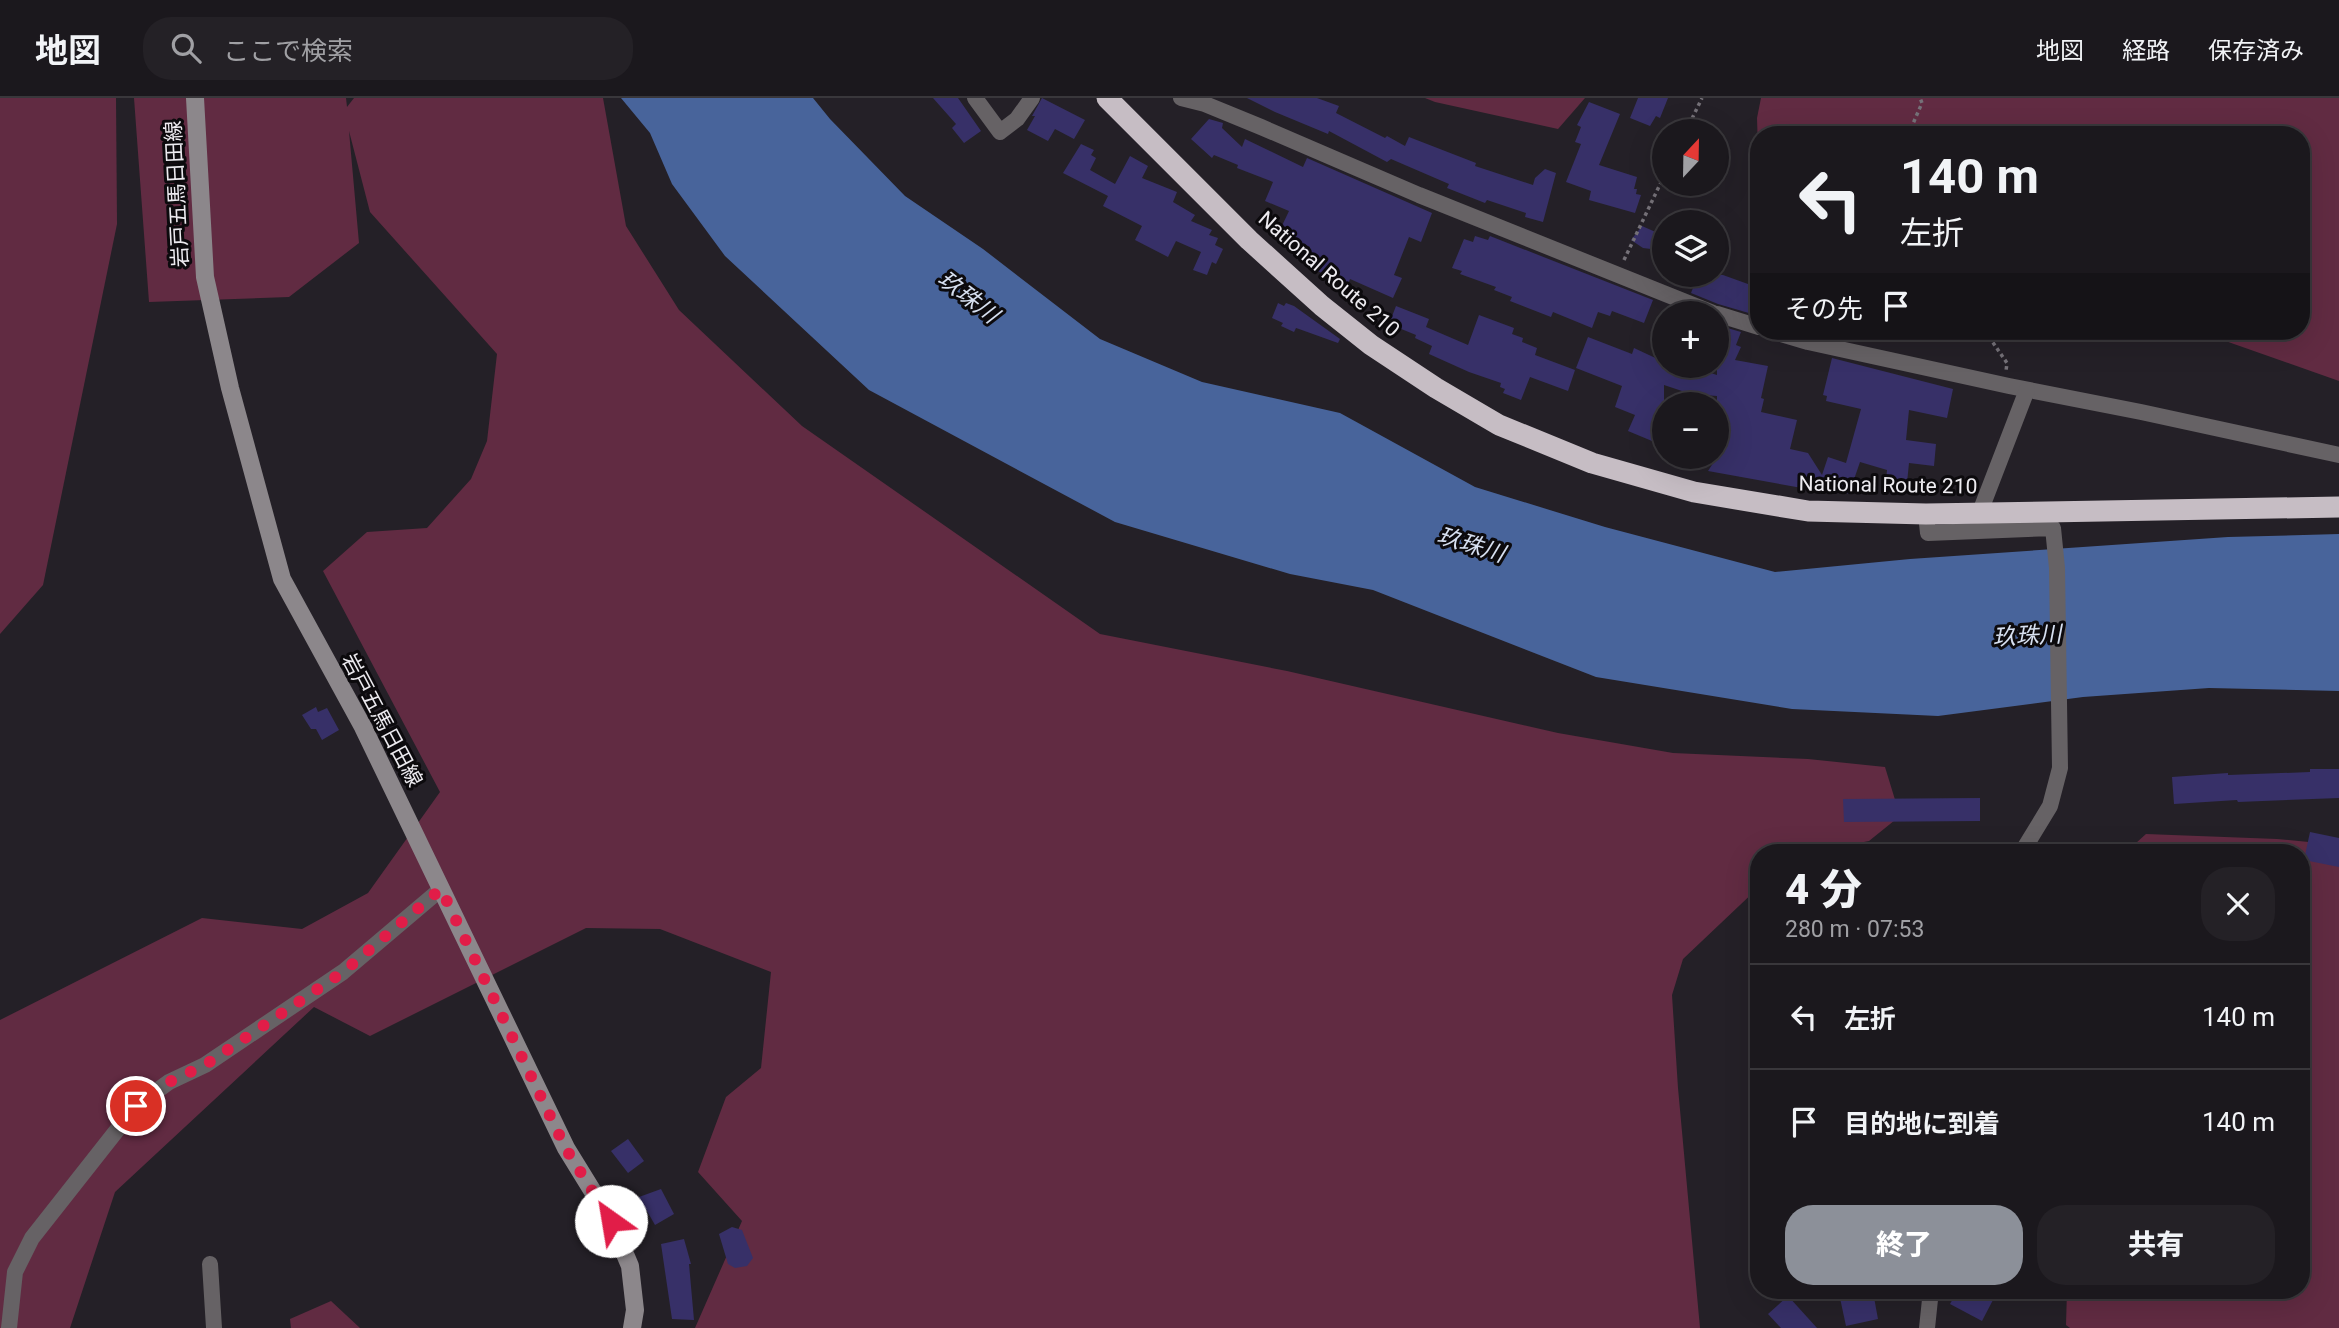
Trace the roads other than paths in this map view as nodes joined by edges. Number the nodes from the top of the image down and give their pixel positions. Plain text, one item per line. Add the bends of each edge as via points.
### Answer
1 (195, 98) edge
2 (975, 98) edge
3 (1032, 98) edge
4 (1107, 98) edge
5 (1181, 98) edge
6 (1683, 301) edge
7 (1729, 318) edge
8 (1750, 324) edge
9 (1801, 340) edge
10 (2027, 390) junction
11 (2339, 455) edge
12 (2339, 508) edge
13 (1980, 512) junction
14 (1926, 514) junction
15 (2027, 844) edge
16 (441, 889) junction
17 (210, 1264) dead end
18 (1930, 1299) edge
19 (9, 1328) edge
20 (214, 1328) edge
21 (632, 1328) edge
22 (1927, 1328) edge

1 - 16 main road, 岩戸五馬日田線 via 205,277 282,579 363,727
2 - 3 street via 1000,132
4 - 14 highway, National Route 210 via 1322,306 1370,345 1499,425 1592,463 1694,492 1808,511
5 - 6 street via 1228,113
7 - 8 street
9 - 10 street
10 - 11 street
10 - 13 street
12 - 13 highway, National Route 210
13 - 14 highway, National Route 210
14 - 15 street via 1928,533 2053,528 2060,768 2050,806
16 - 19 street via 343,972 136,1106 32,1238 15,1272
16 - 21 main road, 岩戸五馬日田線 via 566,1149 611,1221 630,1266 635,1310
17 - 20 street
18 - 22 street

